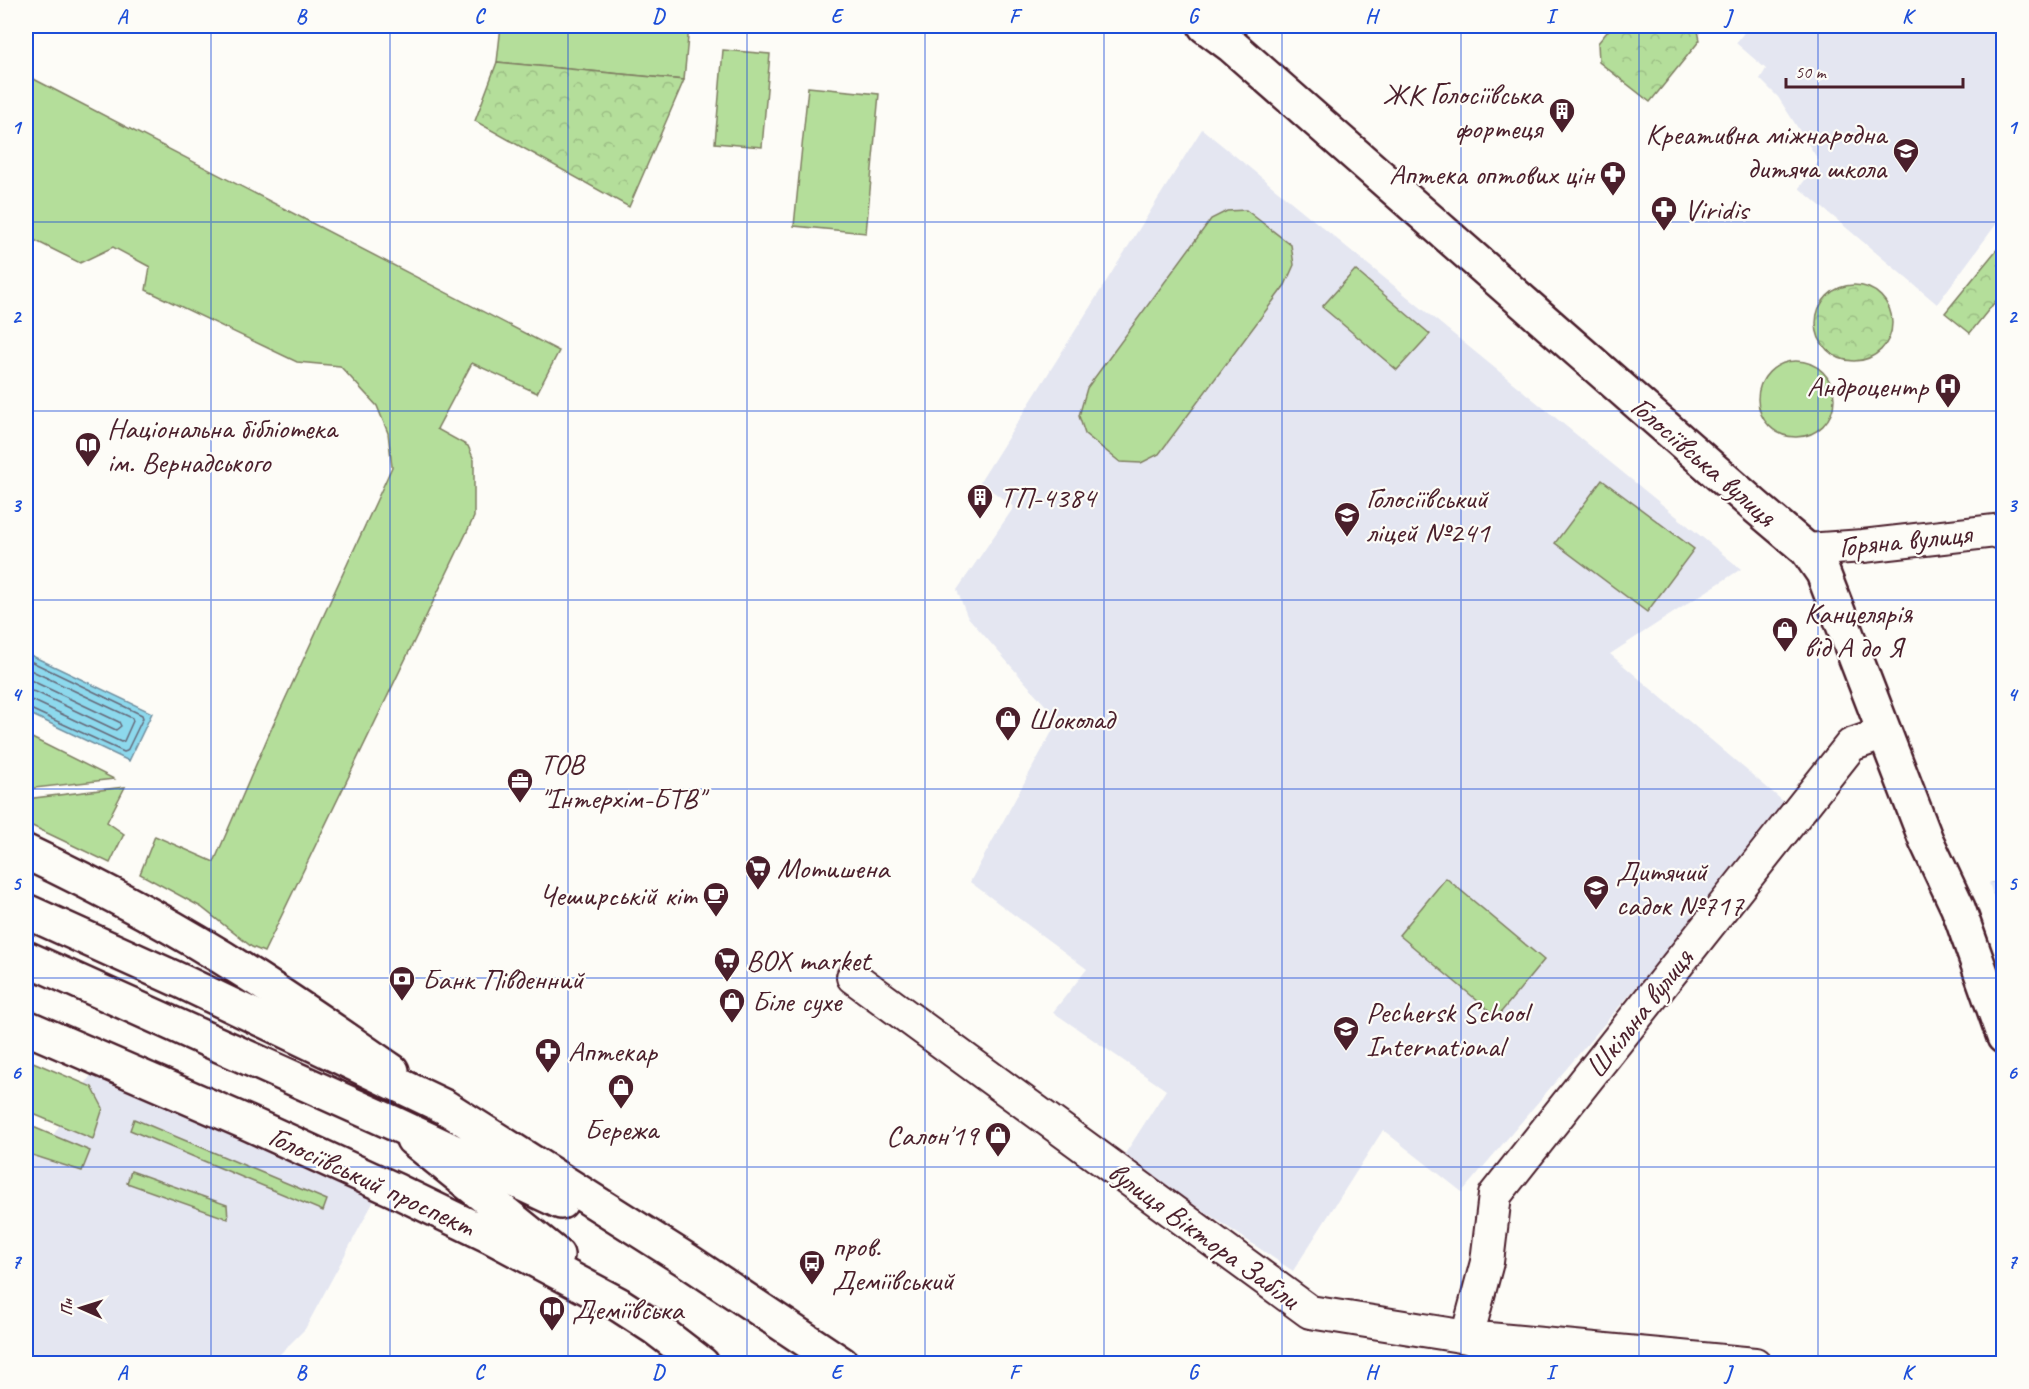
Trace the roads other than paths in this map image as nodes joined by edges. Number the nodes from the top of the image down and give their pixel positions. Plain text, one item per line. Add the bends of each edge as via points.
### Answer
1 (1205, 26) edge
2 (2004, 531) edge
3 (1807, 550) junction
4 (1885, 733) junction
5 (26, 852) edge
6 (26, 911) edge
7 (26, 958) edge
8 (853, 977) dead end
9 (26, 1027) edge
10 (2004, 1036) edge
11 (445, 1107) junction
12 (393, 1123) junction
13 (688, 1262) junction
14 (618, 1304) junction
15 (1467, 1337) junction
16 (702, 1364) edge
17 (842, 1364) edge
18 (1755, 1364) edge

1 - 3 main road, Голосіївська вулиця
2 - 3 street, Горяна вулиця
3 - 4 main road, Голосіївська вулиця via 1823,573
4 - 10 main road, Голосіївська вулиця via 1926,840 1958,908
4 - 15 street, Шкільна вулиця via 1851,745 1495,1195 1487,1262
5 - 11 main road via 103,889 248,973
6 - 11 main road, Голосіївський проспект
7 - 12 main road, Голосіївський проспект
8 - 15 street, вулиця Віктора Забіли via 1310,1312
9 - 14 main road, Голосіївський проспект via 397,1191
11 - 13 main road, Голосіївський проспект
12 - 13 main road, Голосіївський проспект
12 - 14 main road
13 - 17 main road, Голосіївський проспект
14 - 16 main road, Голосіївський проспект
15 - 18 street, вулиця Віктора Забіли

